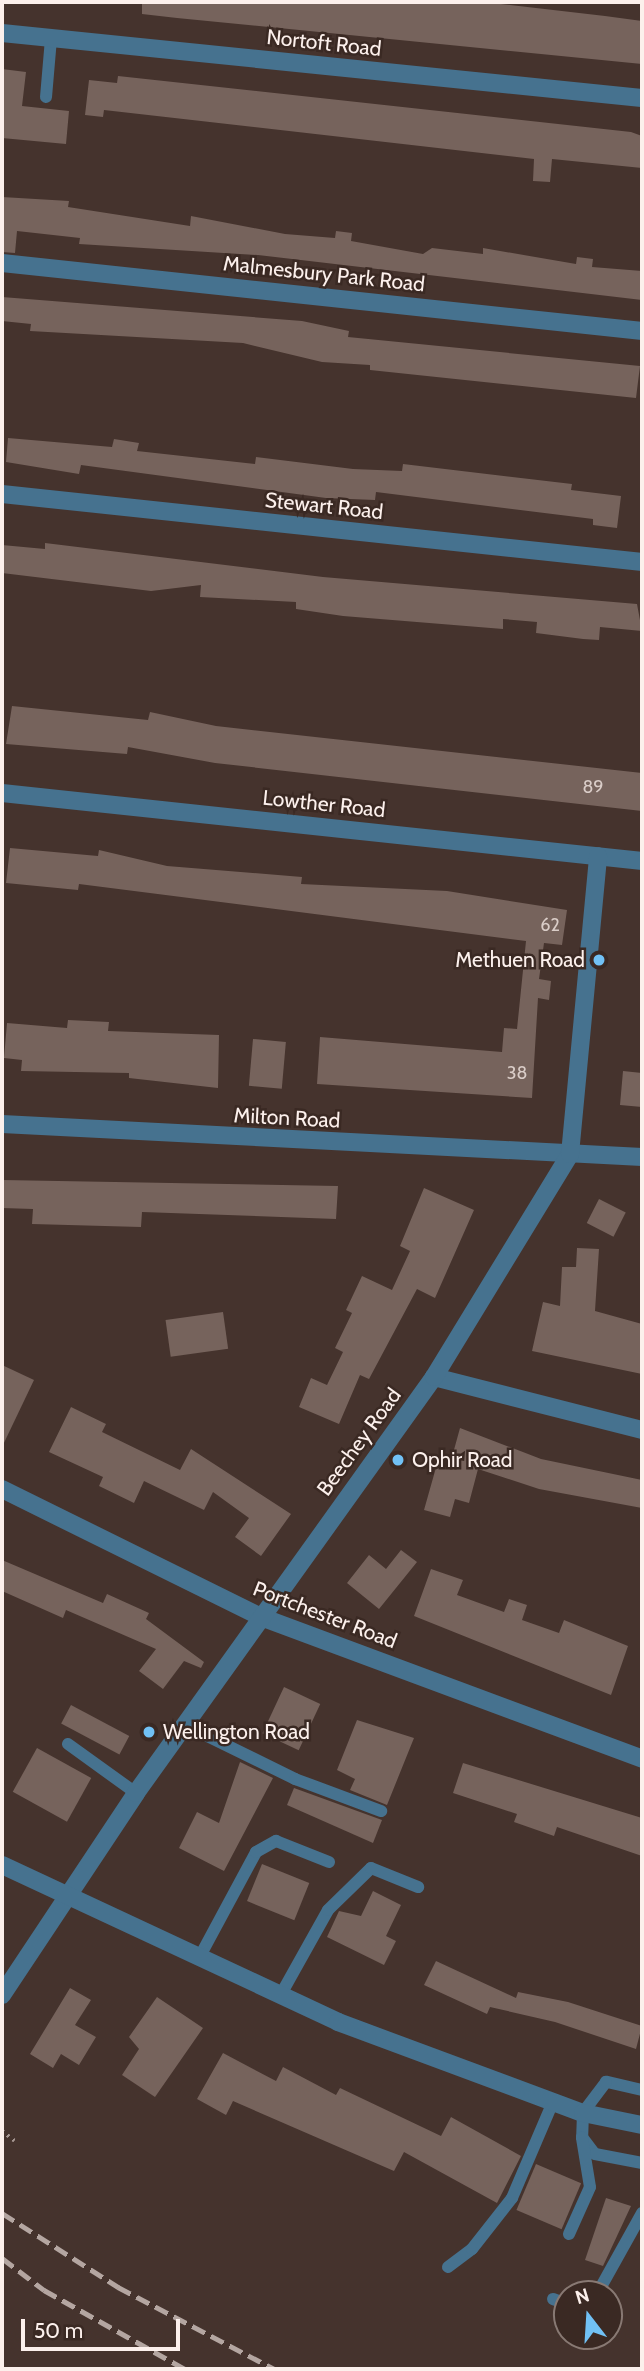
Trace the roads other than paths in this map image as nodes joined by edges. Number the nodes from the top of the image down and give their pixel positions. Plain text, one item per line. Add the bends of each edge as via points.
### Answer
1 (2, 33) edge
2 (51, 39) junction
3 (46, 97) dead end
4 (642, 98) edge
5 (2, 263) edge
6 (642, 331) edge
7 (2, 494) edge
8 (642, 562) edge
9 (2, 793) edge
10 (598, 856) junction
11 (642, 861) edge
12 (2, 1124) edge
13 (570, 1154) junction
14 (642, 1157) edge
15 (434, 1377) junction
16 (642, 1430) edge
17 (2, 1489) edge
18 (261, 1617) junction
19 (185, 1725) junction
20 (68, 1744) dead end
21 (642, 1759) edge
22 (136, 1793) junction
23 (381, 1811) dead end
24 (329, 1862) dead end
25 (2, 1866) edge
26 (418, 1887) dead end
27 (66, 1898) junction
28 (199, 1958) junction
29 (2, 1995) edge
30 (280, 1996) junction
31 (642, 2090) edge
32 (553, 2102) junction
33 (583, 2113) junction
34 (642, 2125) edge
35 (582, 2137) junction
36 (642, 2163) edge
37 (642, 2213) edge
38 (569, 2234) dead end
39 (448, 2267) dead end
40 (605, 2280) edge

1 - 2 street, Nortoft Road
2 - 3 lane
2 - 4 street, Nortoft Road
5 - 6 street, Malmesbury Park Road
7 - 8 street, Stewart Road
9 - 10 street, Lowther Road
10 - 11 street, Lowther Road
10 - 13 street, Beechey Road
12 - 13 street, Milton Road
13 - 14 street
13 - 15 street, Beechey Road
15 - 16 street
15 - 18 street, Beechey Road
17 - 18 street, Portchester Road
18 - 19 street, Beechey Road
18 - 21 street, Portchester Road
19 - 22 street, Beechey Road
19 - 23 lane via 295,1779
20 - 22 lane
22 - 27 street, Beechey Road
24 - 28 lane via 276,1841 256,1852
25 - 27 street
26 - 30 lane via 371,1868 328,1910
27 - 28 street
27 - 29 street, Beechey Road
28 - 30 street
30 - 32 street
31 - 33 lane via 606,2082
32 - 33 street
32 - 39 lane via 512,2198 472,2249
33 - 34 street
33 - 35 lane
35 - 36 lane via 596,2154
35 - 38 lane via 590,2187
37 - 40 lane

